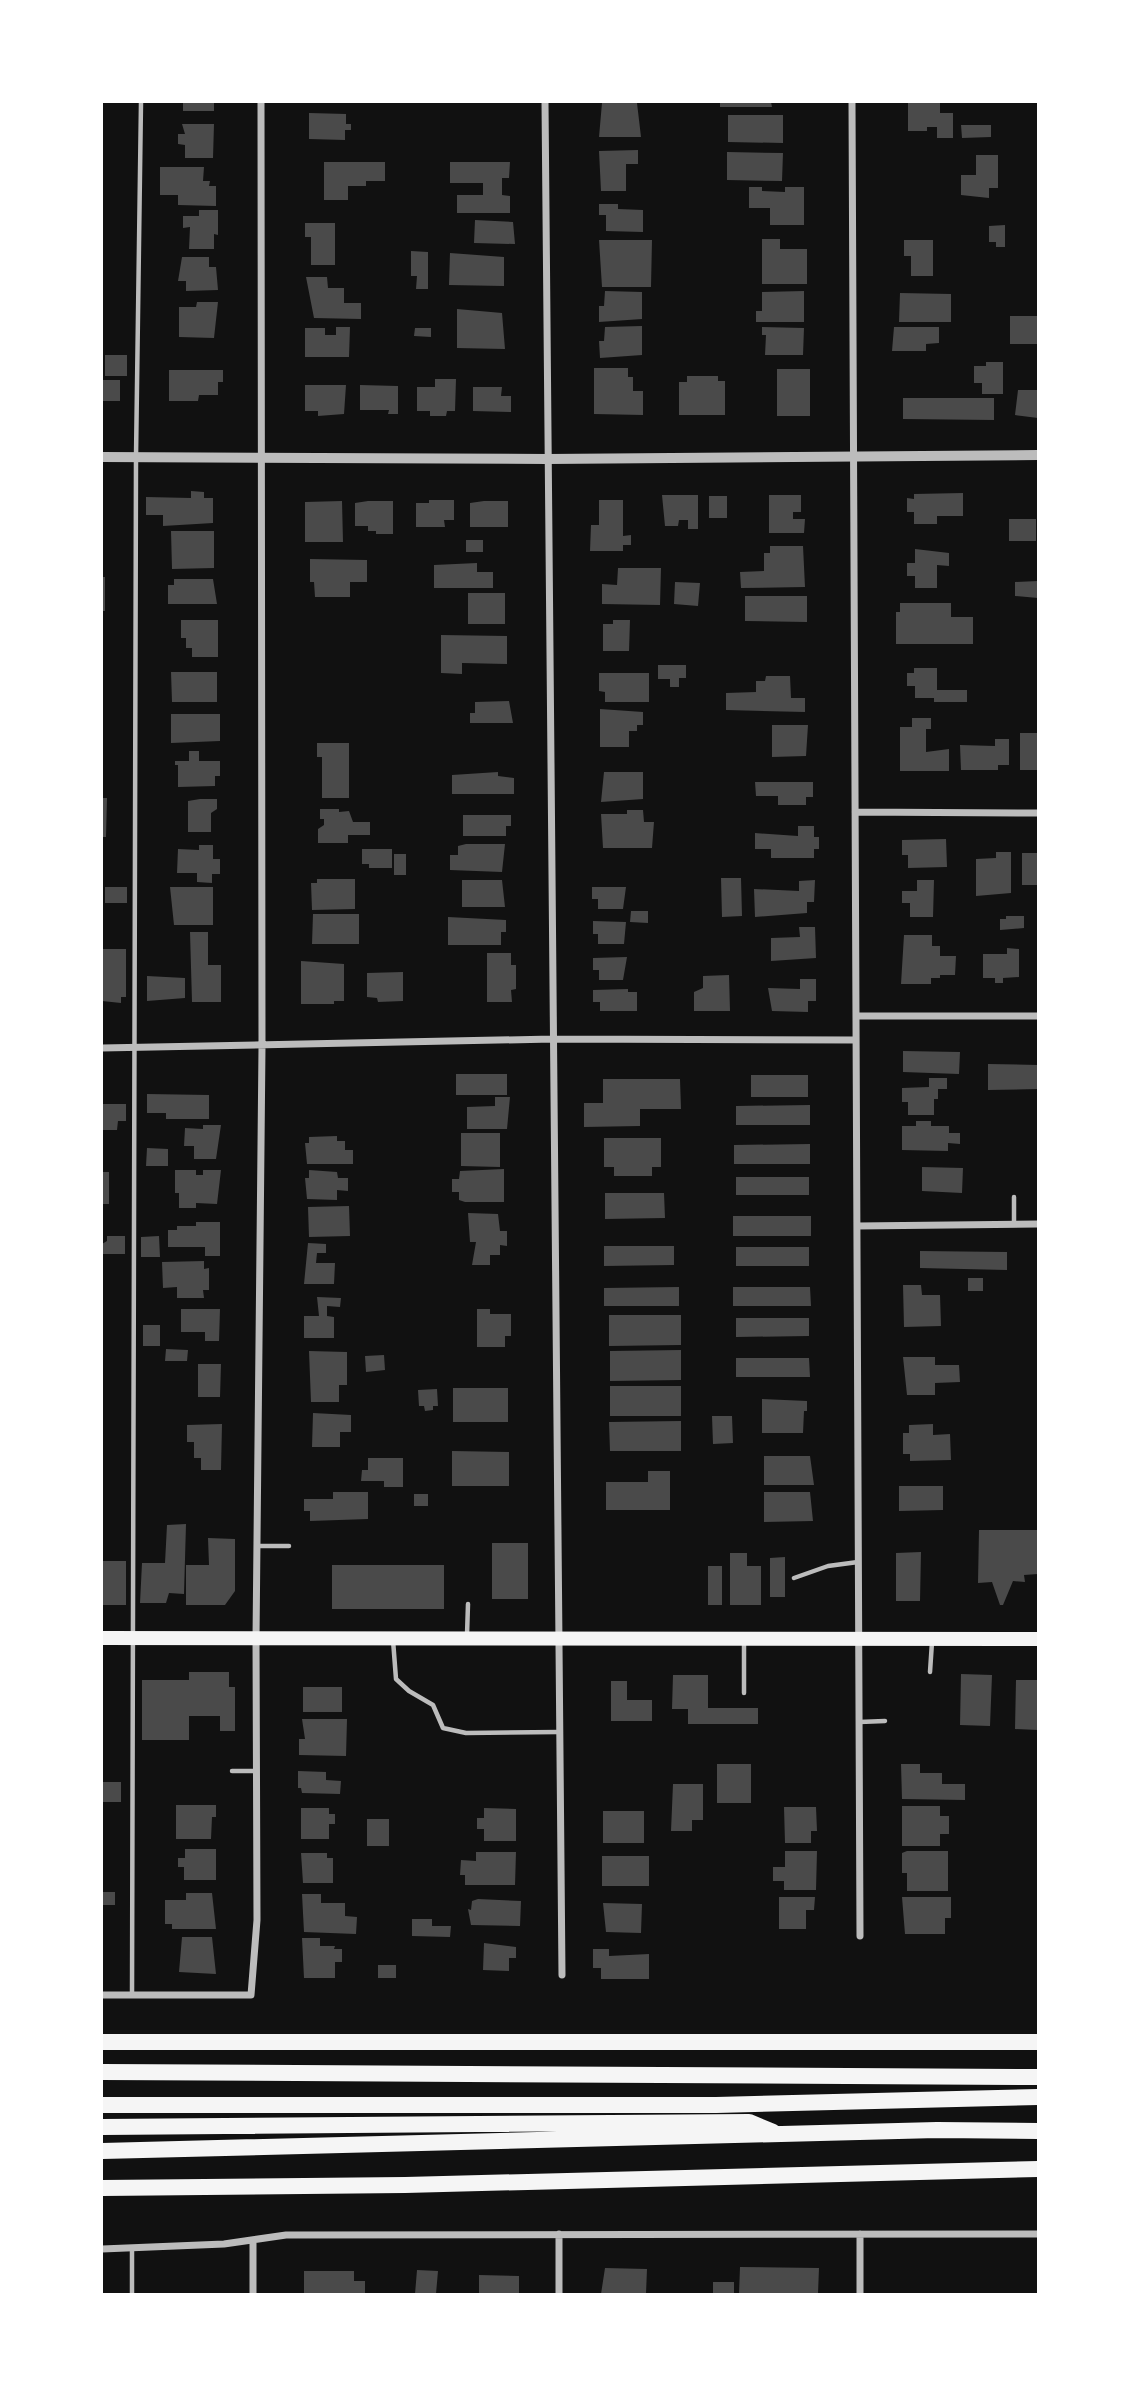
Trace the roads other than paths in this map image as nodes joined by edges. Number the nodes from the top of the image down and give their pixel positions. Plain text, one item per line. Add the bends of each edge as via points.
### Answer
1 (141, 102) edge
2 (261, 102) edge
3 (545, 102) edge
4 (852, 102) edge
5 (1038, 455) edge
6 (102, 457) edge
7 (136, 457) junction
8 (261, 457) junction
9 (854, 457) junction
10 (548, 459) junction
11 (855, 812) junction
12 (1038, 813) edge
13 (856, 1016) junction
14 (1038, 1016) edge
15 (553, 1039) junction
16 (856, 1040) junction
17 (262, 1047) junction
18 (102, 1048) edge
19 (134, 1048) junction
20 (1014, 1197) dead end
21 (1014, 1224) junction
22 (1038, 1224) edge
23 (857, 1226) junction
24 (258, 1546) junction
25 (289, 1546) dead end
26 (859, 1562) junction
27 (794, 1578) dead end
28 (468, 1604) dead end
29 (102, 1638) edge
30 (132, 1638) junction
31 (256, 1639) junction
32 (393, 1639) junction
33 (467, 1639) junction
34 (558, 1639) junction
35 (744, 1639) junction
36 (860, 1639) junction
37 (932, 1639) junction
38 (1038, 1639) edge
39 (930, 1672) dead end
40 (744, 1693) dead end
41 (885, 1721) dead end
42 (859, 1722) junction
43 (559, 1732) junction
44 (232, 1771) dead end
45 (257, 1771) junction
46 (860, 1936) dead end
47 (562, 1975) dead end
48 (102, 1995) edge
49 (132, 1995) junction
50 (102, 2042) edge
51 (1038, 2042) edge
52 (102, 2073) edge
53 (1038, 2077) edge
54 (1038, 2097) edge
55 (102, 2105) edge
56 (102, 2127) edge
57 (1038, 2131) edge
58 (780, 2135) junction
59 (102, 2151) edge
60 (1038, 2169) edge
61 (102, 2188) edge
62 (559, 2234) junction
63 (860, 2234) junction
64 (1038, 2234) edge
65 (253, 2240) junction
66 (102, 2249) edge
67 (132, 2250) junction
68 (132, 2294) edge
69 (253, 2294) edge
70 (559, 2294) edge
71 (860, 2294) edge

1 - 7 lane
2 - 8 street
3 - 10 street
4 - 9 street
5 - 9 street
6 - 7 street
7 - 8 street
7 - 19 lane
8 - 10 street
8 - 17 street
9 - 10 street
9 - 11 street
10 - 15 street
11 - 12 street
11 - 13 street
13 - 14 street
13 - 16 street
15 - 16 street
15 - 17 street
15 - 34 street
16 - 23 street
17 - 19 street
17 - 24 street
18 - 19 street
19 - 30 lane
20 - 21 lane
21 - 22 street
21 - 23 street
23 - 26 street
24 - 25 lane
24 - 31 street
26 - 27 lane via 828,1566
26 - 36 street
28 - 33 lane
29 - 30 main road
30 - 31 main road
30 - 49 lane
31 - 32 main road
31 - 45 street
32 - 33 main road
32 - 43 lane via 396,1679 433,1705 443,1728 466,1733
33 - 34 main road
34 - 35 main road
34 - 43 street
35 - 36 main road
35 - 40 lane
36 - 37 main road
36 - 42 street
37 - 38 main road
37 - 39 lane
41 - 42 lane
42 - 46 street
43 - 47 street
44 - 45 lane
45 - 49 street via 257,1920 251,1994
48 - 49 street
50 - 51 highway
52 - 53 highway
54 - 55 highway via 716,2105
56 - 58 highway via 749,2122
57 - 58 highway
58 - 59 highway
60 - 61 highway
62 - 63 street
62 - 65 street via 286,2235
62 - 70 street
63 - 64 street
63 - 71 street
65 - 67 street
65 - 69 street
66 - 67 street
67 - 68 lane

